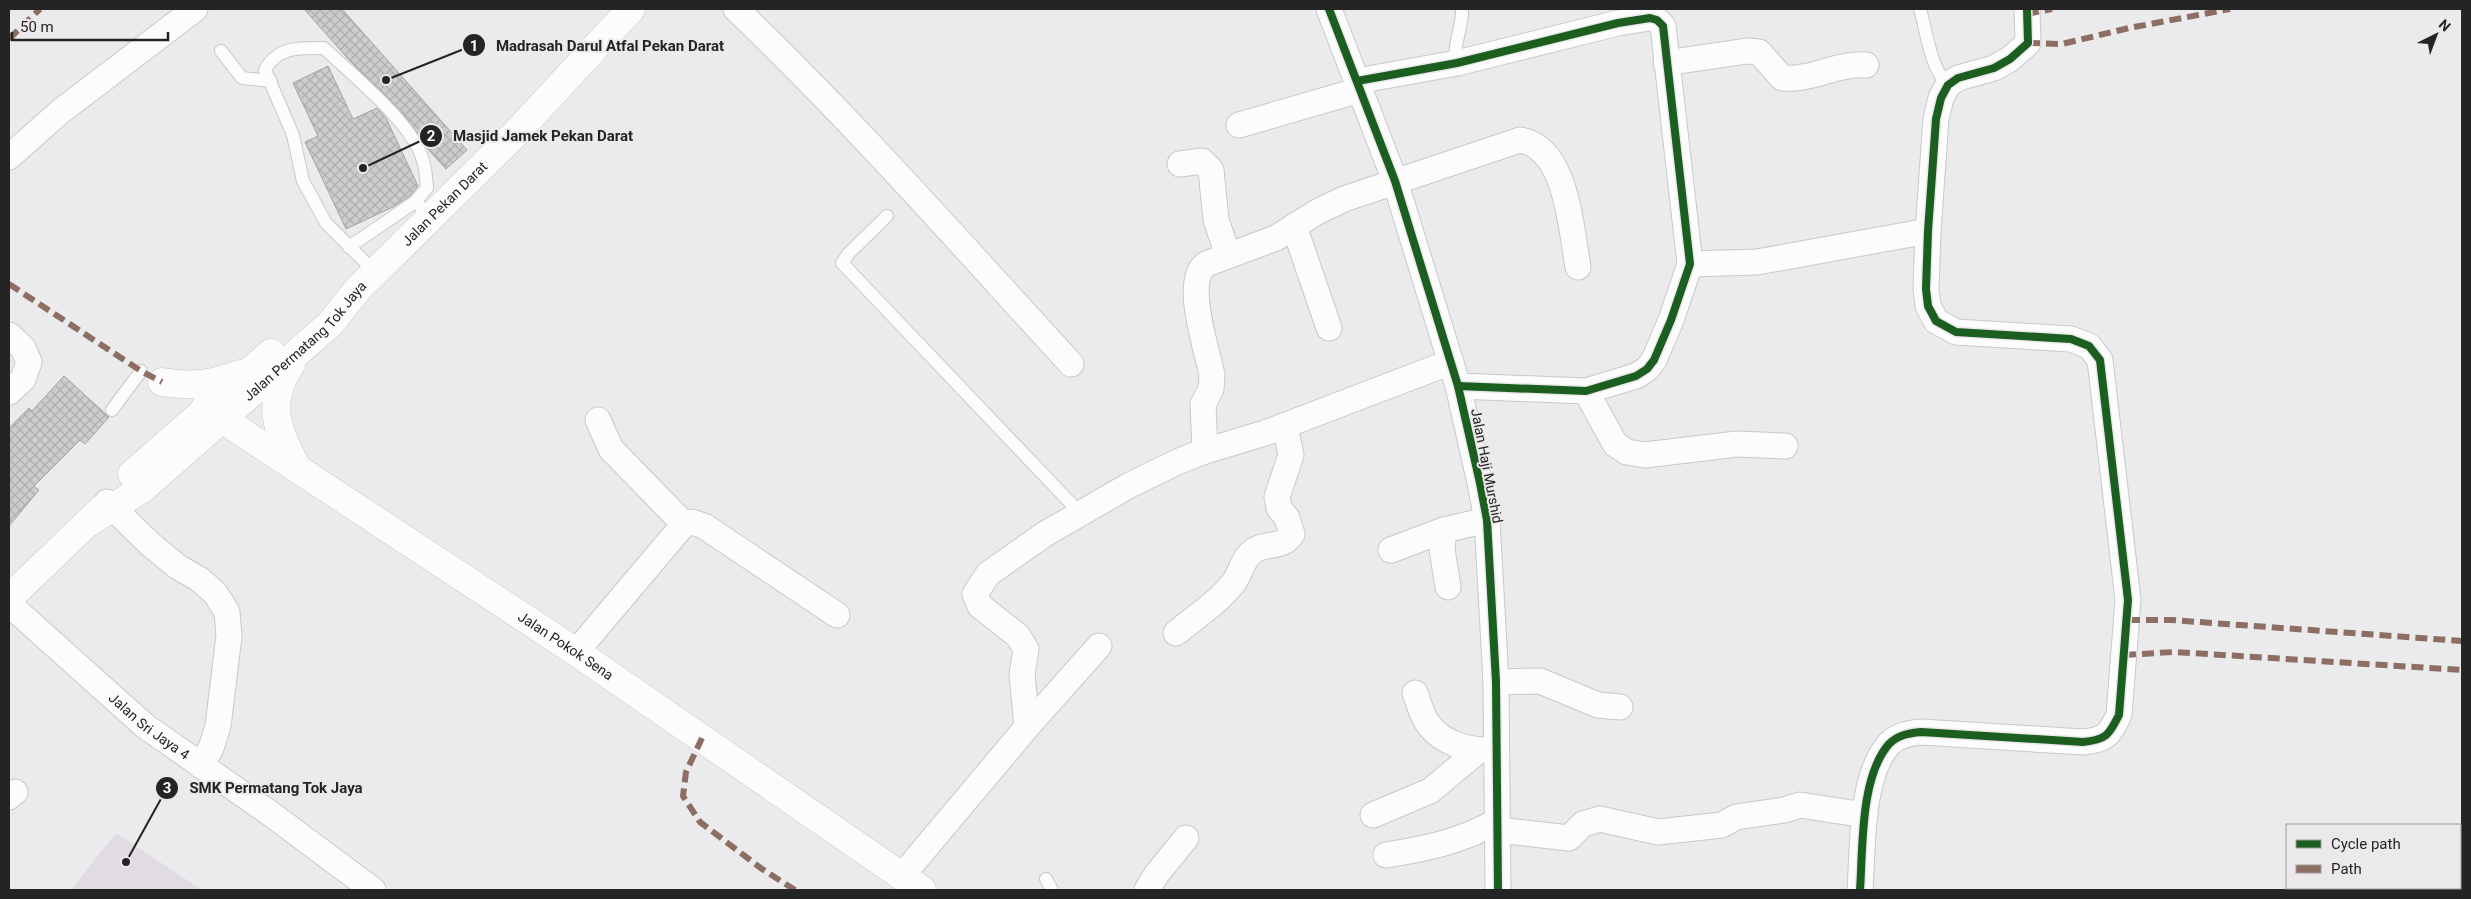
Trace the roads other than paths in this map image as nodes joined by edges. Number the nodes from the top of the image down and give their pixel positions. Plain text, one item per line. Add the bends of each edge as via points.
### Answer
1 (195, 9) edge
2 (631, 9) edge
3 (736, 9) edge
4 (1329, 9) edge
5 (1462, 9) edge
6 (1920, 9) edge
7 (2027, 9) edge
8 (1616, 16) edge
9 (221, 51) dead end
10 (1666, 62) junction
11 (1457, 64) junction
12 (1866, 65) dead end
13 (271, 81) junction
14 (1359, 85) junction
15 (1948, 85) junction
16 (1239, 125) dead end
17 (9, 158) edge
18 (1180, 164) dead end
19 (1396, 181) junction
20 (424, 210) junction
21 (887, 216) dead end
22 (1294, 226) junction
23 (1918, 233) junction
24 (350, 247) junction
25 (1228, 255) junction
26 (1690, 264) junction
27 (1578, 267) dead end
28 (367, 280) junction
29 (1329, 328) dead end
30 (9, 335) edge
31 (299, 352) junction
32 (1451, 362) junction
33 (1071, 364) dead end
34 (250, 370) junction
35 (151, 376) junction
36 (1458, 386) junction
37 (1586, 391) junction
38 (9, 392) edge
39 (112, 410) dead end
40 (214, 414) junction
41 (598, 420) dead end
42 (1285, 426) junction
43 (1785, 446) dead end
44 (1205, 451) junction
45 (296, 466) junction
46 (103, 510) junction
47 (1081, 514) junction
48 (1487, 520) junction
49 (684, 524) junction
50 (1444, 530) junction
51 (1391, 550) dead end
52 (1448, 587) dead end
53 (9, 598) edge
54 (9, 604) edge
55 (837, 615) dead end
56 (1176, 634) dead end
57 (1099, 646) dead end
58 (576, 652) junction
59 (1496, 682) junction
60 (1414, 693) dead end
61 (1620, 707) dead end
62 (1027, 727) junction
63 (1486, 750) junction
64 (201, 766) junction
65 (1373, 814) dead end
66 (1865, 815) junction
67 (1498, 826) junction
68 (1186, 838) dead end
69 (1386, 855) dead end
70 (911, 884) edge
71 (373, 890) edge
72 (1147, 890) edge
73 (1498, 890) edge
74 (1860, 890) edge

1 - 17 street via 61,111
2 - 20 main road, Jalan Pekan Darat via 515,134
3 - 33 street via 920,200
4 - 14 street, Jalan Haji Murshid
5 - 11 lane via 1454,54
6 - 15 lane via 1935,64
7 - 15 street via 2028,43 2019,52 1994,68 1958,78
8 - 10 street via 1650,18 1660,22
8 - 11 street
9 - 13 lane via 242,78
10 - 12 street via 1747,50 1759,52 1782,78 1792,79 1836,67
10 - 26 street
11 - 14 street
13 - 20 lane via 265,70 270,60 282,51 324,48 406,129 423,160 427,188
13 - 24 lane via 293,135 304,181 326,224
14 - 16 street
14 - 19 street, Jalan Haji Murshid
15 - 23 street via 1936,119
18 - 25 street via 1202,160 1211,170 1216,220
19 - 22 street via 1344,199
19 - 27 street via 1506,144 1520,140 1531,142 1552,162 1562,183
19 - 32 street, Jalan Haji Murshid
20 - 24 lane
20 - 28 main road, Jalan Pekan Darat
21 - 47 lane via 842,263
22 - 25 street via 1276,238
22 - 29 street
23 - 26 street via 1756,262
23 - 66 street via 1928,306 1936,321 1956,332 2072,339 2088,346 2100,360 2128,600 2119,715 2111,731 2100,741 1921,732 1904,734 1890,743 1874,771
24 - 28 lane
25 - 44 street via 1200,269 1195,286 1212,375 1211,389 1203,404
26 - 37 street via 1664,338 1647,369 1636,376
28 - 31 main road, Jalan Permatang Tok Jaya via 330,324
28 - 34 main road, Jalan Permatang Tok Jaya via 319,313
30 - 38 street via 23,348 29,362 23,379
31 - 40 main road, Jalan Permatang Tok Jaya
31 - 45 main road via 286,371 277,394 275,413 281,438
32 - 36 street, Jalan Haji Murshid
32 - 42 street
34 - 35 main road via 189,386
34 - 40 main road, Jalan Permatang Tok Jaya
35 - 39 lane
35 - 40 street
36 - 37 street
36 - 48 street, Jalan Haji Murshid
37 - 43 street via 1615,444 1627,452 1645,455 1737,444
40 - 45 main road, Jalan Pokok Sena
40 - 46 main road, Jalan Permatang Tok Jaya via 131,475
41 - 49 street via 611,449
42 - 44 street
42 - 56 street via 1291,455 1277,497 1292,534 1286,542 1264,546 1244,559 1235,581
44 - 47 street via 1128,486
45 - 58 main road, Jalan Pokok Sena
46 - 53 main road, Jalan Permatang Tok Jaya
46 - 64 street via 198,579 215,593 227,612 229,636 218,726
47 - 62 street via 1045,534 988,574 975,594 980,606 1018,636 1026,649 1022,675
48 - 50 street
48 - 59 street, Jalan Haji Murshid
49 - 55 street via 692,522 704,526
49 - 58 street
50 - 51 street
50 - 52 street via 1442,549
54 - 64 street, Jalan Sri Jaya 4 via 145,726
57 - 62 street
58 - 70 main road, Jalan Pokok Sena
59 - 61 street via 1540,681 1598,705
59 - 63 street, Jalan Haji Murshid
60 - 63 street via 1429,726 1448,741
62 - 70 street
63 - 65 street via 1430,792
63 - 67 street, Jalan Haji Murshid
64 - 71 street, Jalan Sri Jaya 4
66 - 67 street via 1800,805 1736,817 1722,825 1658,832 1600,819 1583,824 1569,838
66 - 74 street
67 - 69 street via 1431,848
67 - 73 street, Jalan Haji Murshid
68 - 72 street

